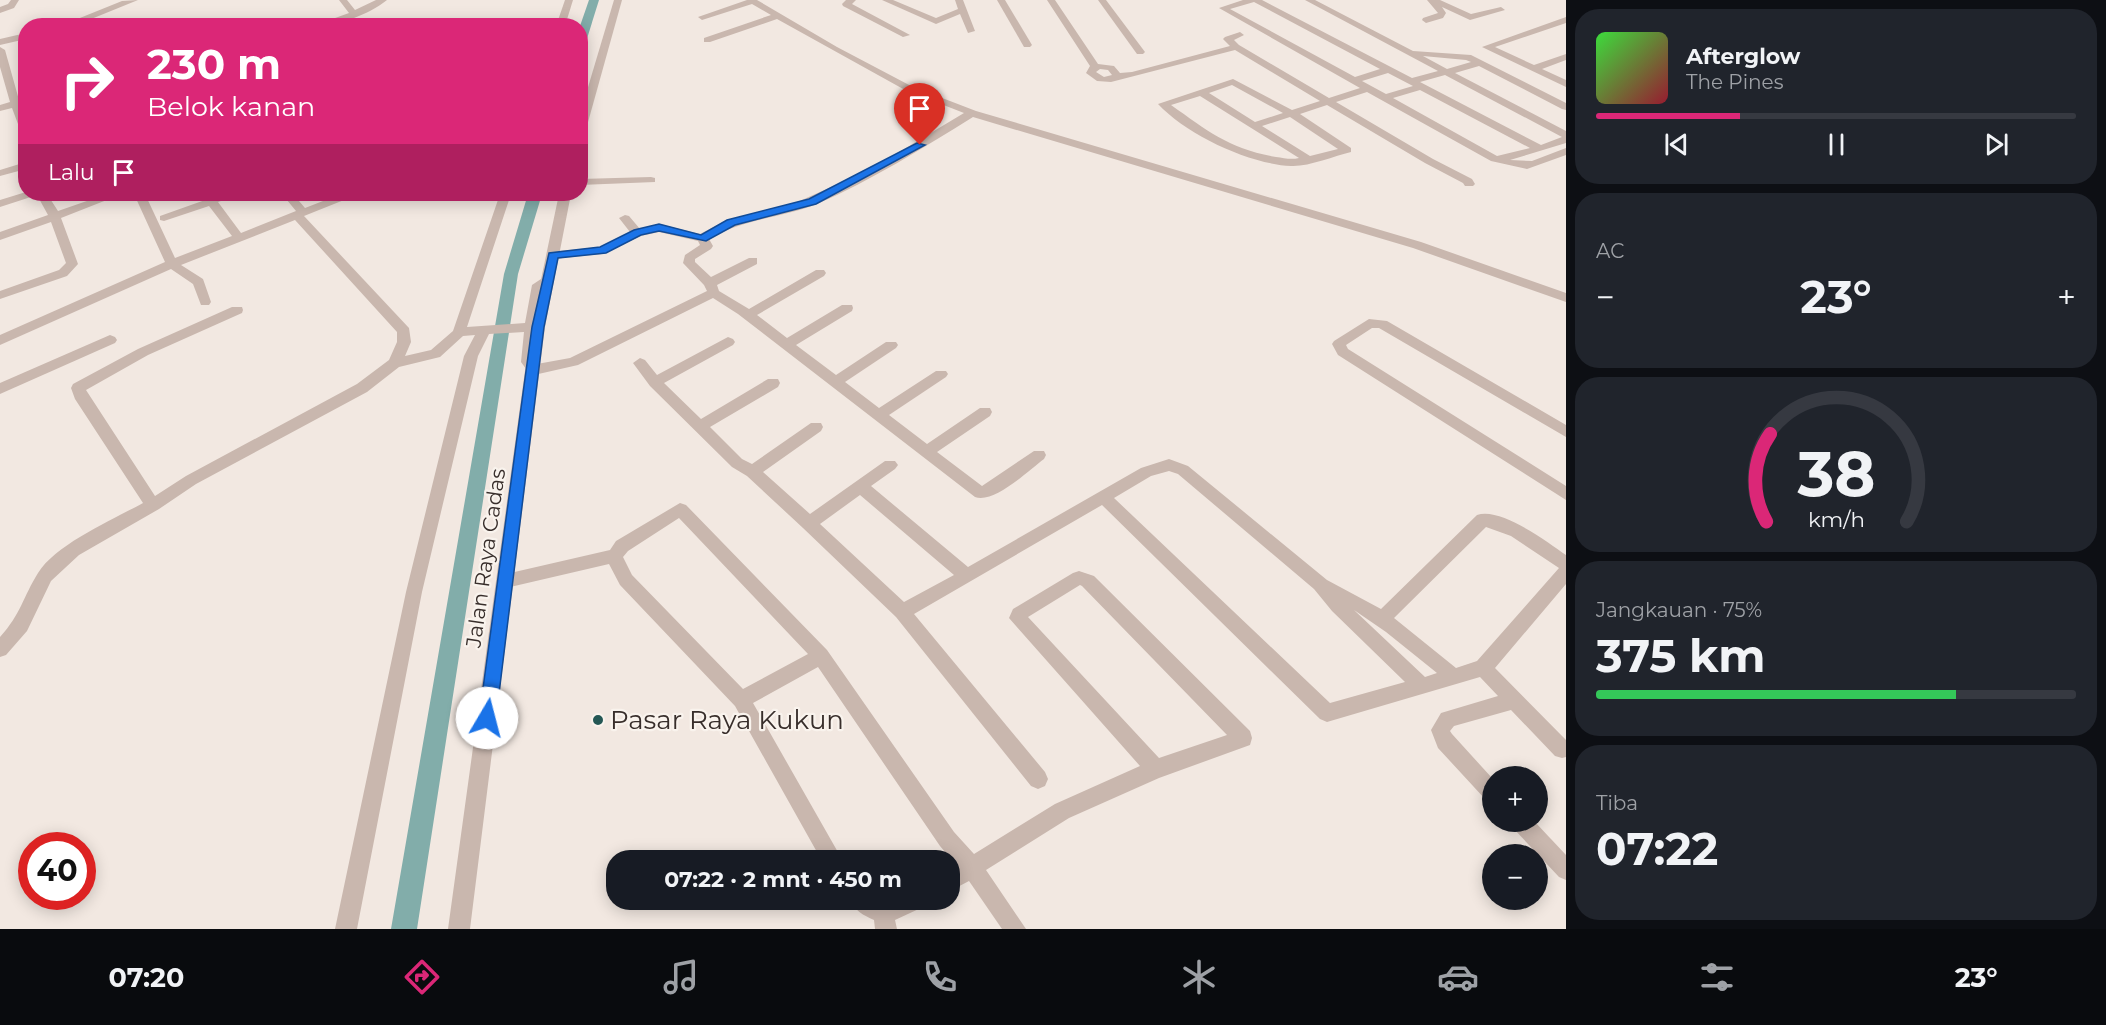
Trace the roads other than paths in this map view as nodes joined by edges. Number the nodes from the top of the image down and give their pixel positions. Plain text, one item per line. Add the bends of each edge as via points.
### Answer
1 (15, 0) edge
2 (134, 0) edge
3 (343, 0) edge
4 (383, 0) edge
5 (569, 0) edge
6 (618, 0) edge
7 (852, 0) edge
8 (886, 0) edge
9 (904, 0) edge
10 (959, 0) edge
11 (1001, 0) edge
12 (1051, 0) edge
13 (1102, 0) edge
14 (1254, 0) edge
15 (1308, 0) edge
16 (1432, 0) edge
17 (752, 1) edge
18 (104, 4) edge
19 (1226, 4) edge
20 (0, 10) edge
21 (1502, 10) dead end
22 (961, 11) junction
23 (354, 14) junction
24 (777, 16) junction
25 (702, 17) dead end
26 (86, 18) edge
27 (342, 18) edge
28 (563, 18) edge
29 (944, 18) junction
30 (1426, 20) dead end
31 (1566, 20) edge
32 (970, 31) dead end
33 (906, 34) dead end
34 (1240, 35) dead end
35 (18, 38) edge
36 (707, 40) dead end
37 (0, 42) edge
38 (1027, 45) dead end
39 (1236, 47) junction
40 (0, 50) edge
41 (1140, 52) dead end
42 (1409, 53) junction
43 (1566, 57) edge
44 (1480, 63) junction
45 (1533, 69) junction
46 (1387, 70) junction
47 (1446, 73) junction
48 (1352, 81) junction
49 (1409, 82) junction
50 (1566, 84) edge
51 (1420, 87) junction
52 (1366, 89) junction
53 (1201, 92) junction
54 (1381, 97) junction
55 (18, 98) edge
56 (1331, 101) junction
57 (18, 104) edge
58 (588, 105) edge
59 (1341, 107) junction
60 (1566, 107) edge
61 (0, 108) edge
62 (972, 113) junction
63 (1297, 117) junction
64 (1255, 125) junction
65 (1566, 137) edge
66 (1540, 150) junction
67 (1566, 151) edge
68 (1308, 159) junction
69 (1500, 160) junction
70 (1429, 161) dead end
71 (18, 167) edge
72 (0, 173) edge
73 (651, 180) dead end
74 (588, 182) edge
75 (18, 198) edge
76 (46, 201) edge
77 (99, 201) edge
78 (115, 201) edge
79 (142, 201) edge
80 (211, 201) joint
81 (291, 201) edge
82 (332, 201) edge
83 (504, 201) edge
84 (565, 201) edge
85 (0, 204) edge
86 (300, 214) junction
87 (625, 218) dead end
88 (55, 219) junction
89 (164, 219) dead end
90 (637, 233) junction
91 (0, 236) edge
92 (239, 238) junction
93 (702, 238) junction
94 (553, 255) junction
95 (753, 261) dead end
96 (172, 264) junction
97 (820, 273) dead end
98 (548, 280) junction
99 (712, 288) junction
100 (0, 295) edge
101 (1566, 298) edge
102 (205, 302) dead end
103 (847, 308) dead end
104 (237, 310) dead end
105 (748, 315) junction
106 (531, 327) junction
107 (490, 329) junction
108 (459, 332) junction
109 (0, 340) edge
110 (110, 340) dead end
111 (728, 342) dead end
112 (786, 345) junction
113 (891, 345) dead end
114 (395, 363) junction
115 (640, 363) dead end
116 (534, 370) junction
117 (941, 374) dead end
118 (655, 382) junction
119 (835, 382) junction
120 (773, 383) dead end
121 (0, 389) edge
122 (986, 412) dead end
123 (878, 416) junction
124 (701, 426) junction
125 (816, 428) dead end
126 (1565, 430) edge
127 (926, 452) junction
128 (1039, 455) dead end
129 (890, 465) dead end
130 (752, 471) junction
131 (860, 486) junction
132 (1566, 494) edge
133 (1103, 497) junction
134 (153, 506) junction
135 (809, 523) junction
136 (615, 556) junction
137 (1566, 564) edge
138 (1566, 572) edge
139 (967, 576) junction
140 (506, 581) junction
141 (1320, 584) junction
142 (902, 612) junction
143 (1383, 618) junction
144 (0, 649) edge
145 (821, 656) junction
146 (1483, 668) junction
147 (1454, 677) junction
148 (1422, 686) junction
149 (741, 700) junction
150 (1512, 701) junction
151 (1565, 749) edge
152 (1156, 769) junction
153 (1038, 779) dead end
154 (1482, 781) edge
155 (1530, 832) edge
156 (827, 850) edge
157 (972, 868) junction
158 (1566, 870) edge
159 (960, 875) edge
160 (872, 910) edge
161 (899, 910) edge
162 (885, 921) edge
163 (346, 929) edge
164 (459, 929) edge
165 (1015, 929) edge

1 - 20 street
2 - 18 street
3 - 23 street
4 - 23 street
5 - 28 street
6 - 58 street
7 - 33 street via 846,4
8 - 29 street via 933,20
9 - 29 street
10 - 22 street
11 - 38 street
12 - 39 street via 1095,67 1111,68 1117,76
13 - 41 street
14 - 19 street
14 - 46 street
15 - 42 street
16 - 21 street via 1470,17
16 - 30 street via 1442,13
17 - 24 street
17 - 25 street
18 - 26 street
19 - 48 street via 1223,9
22 - 29 street
22 - 32 street
23 - 27 street
24 - 36 street
24 - 62 street via 909,88
31 - 45 street via 1486,47
34 - 39 street via 1228,39
35 - 37 street
39 - 56 street
40 - 55 street
42 - 44 street via 1468,57
42 - 47 street
43 - 45 street
44 - 47 street
44 - 60 street
45 - 50 street
46 - 48 street
46 - 49 street
47 - 49 street
47 - 65 street
48 - 52 street
49 - 51 street
51 - 54 street
51 - 66 street
52 - 54 street
52 - 56 street
53 - 63 street via 1238,82
53 - 64 street
53 - 68 street via 1163,104 1220,144 1288,163
54 - 59 street
54 - 69 street
56 - 59 street
56 - 63 street
57 - 61 street
59 - 63 street
59 - 70 street
62 - 93 street via 910,151 812,202 731,223
62 - 101 street via 1417,245
63 - 64 street
63 - 68 street via 1347,148
64 - 68 street
65 - 66 street
66 - 69 street
67 - 69 street via 1527,166
71 - 72 street
73 - 74 street
75 - 85 street
76 - 88 street
77 - 88 street
78 - 88 street
79 - 96 street
80 - 89 street
80 - 92 street
81 - 86 street
82 - 86 street
83 - 108 street
84 - 94 street, Jalan Raya Cadas
86 - 92 street
86 - 114 street via 404,331
87 - 90 street
88 - 91 street
88 - 100 street via 72,264 69,269
90 - 93 street via 663,228
90 - 94 street via 602,250
92 - 96 street
93 - 99 street via 707,246 689,262
94 - 98 street, Jalan Raya Cadas
95 - 99 street
96 - 102 street via 199,282
96 - 109 street
97 - 105 street
98 - 106 street via 538,285
98 - 116 street, Jalan Raya Cadas
99 - 105 street
99 - 116 street via 573,362
103 - 112 street
104 - 134 street via 143,352 78,388
105 - 112 street
106 - 107 street
106 - 116 street via 528,362
107 - 108 street
107 - 163 street via 471,356 414,592
108 - 114 street via 435,354
110 - 121 street
111 - 118 street
112 - 119 street
113 - 119 street
114 - 134 street via 362,388 191,480
115 - 118 street
116 - 140 street, Jalan Raya Cadas
117 - 123 street
118 - 124 street
119 - 123 street
120 - 124 street
122 - 127 street
123 - 127 street
124 - 130 street via 737,463
125 - 130 street
126 - 132 street via 1382,324 1369,323 1339,344 1343,352
127 - 128 street via 980,493 990,491
129 - 131 street
130 - 135 street
131 - 135 street
131 - 139 street
133 - 139 street
133 - 141 street via 1154,468 1169,465 1183,470
133 - 148 street via 1327,713
134 - 144 street via 73,550 59,562 45,576 21,626
135 - 142 street
136 - 140 street
136 - 145 street via 622,546 680,509
136 - 149 street via 627,580
137 - 143 street via 1519,532 1484,520
138 - 146 street
139 - 142 street
140 - 164 street, Jalan Raya Cadas
141 - 143 street
141 - 148 street
142 - 153 street
143 - 147 street
145 - 149 street
145 - 157 street via 947,839
146 - 147 street
146 - 150 street
147 - 148 street
149 - 156 street
150 - 151 street
150 - 154 street via 1448,719 1440,730 1445,741
152 - 152 street via 1019,620 1019,614 1072,581 1088,581 1243,738
152 - 157 street via 1062,811
155 - 158 street
157 - 159 street
157 - 165 street
160 - 162 street
161 - 162 street

